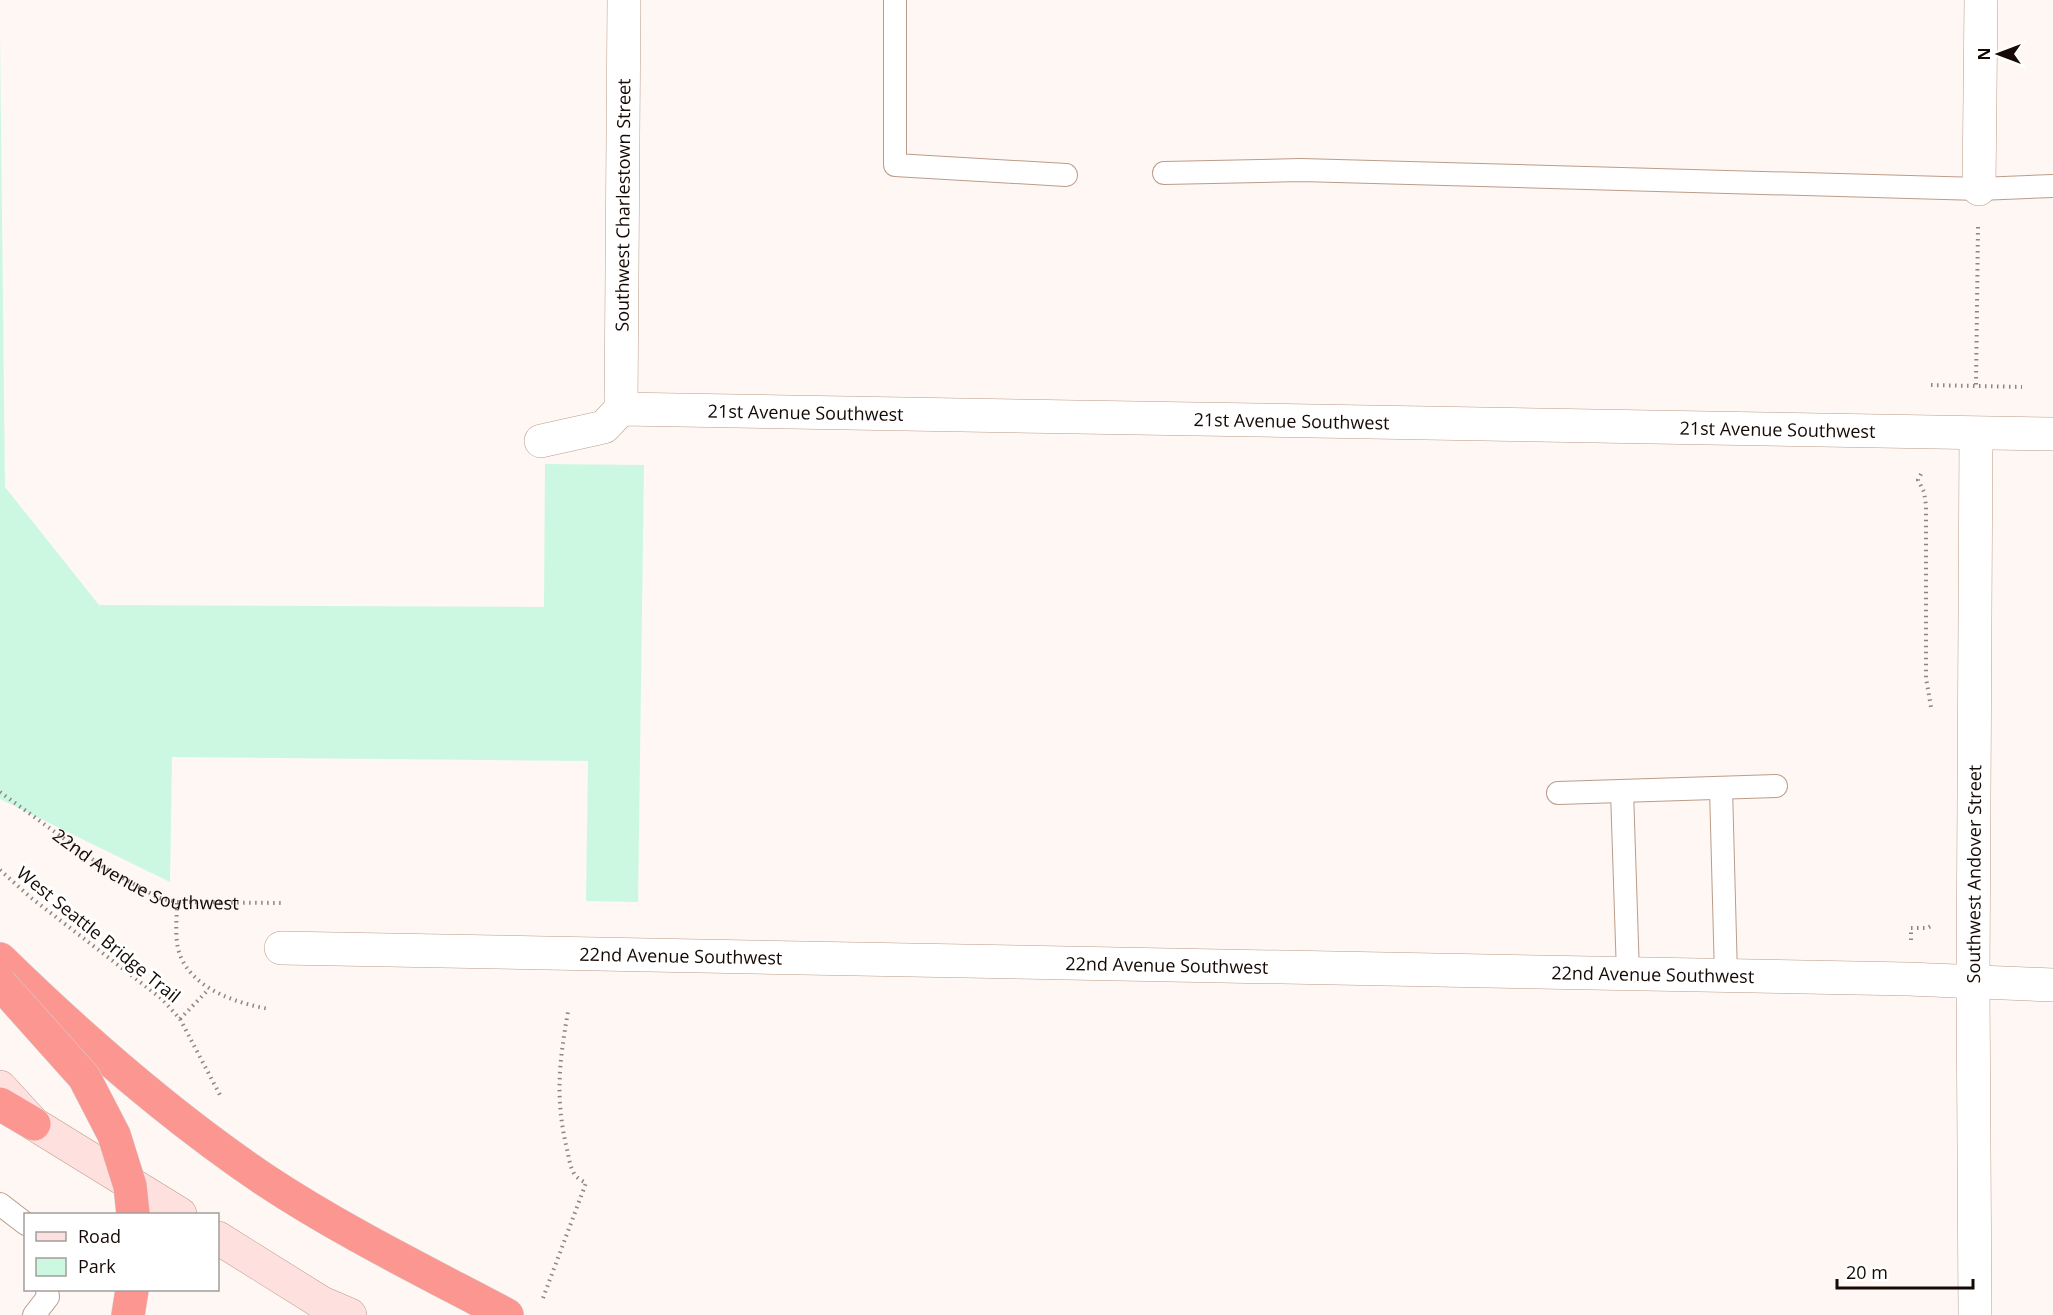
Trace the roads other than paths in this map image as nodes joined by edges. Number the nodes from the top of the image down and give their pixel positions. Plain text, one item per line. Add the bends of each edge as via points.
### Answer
1 (624, 0) edge
2 (895, 0) edge
3 (1981, 0) edge
4 (1164, 172) dead end
5 (1065, 175) dead end
6 (2053, 186) edge
7 (1979, 189) junction
8 (621, 409) junction
9 (1976, 434) junction
10 (2053, 434) edge
11 (541, 441) dead end
12 (1776, 786) dead end
13 (1721, 788) junction
14 (1622, 791) junction
15 (1558, 793) dead end
16 (280, 948) dead end
17 (0, 959) edge
18 (1628, 974) junction
19 (1726, 976) junction
20 (1972, 981) junction
21 (0, 983) edge
22 (2053, 985) edge
23 (0, 1087) edge
24 (0, 1104) edge
25 (34, 1124) junction
26 (0, 1204) edge
27 (133, 1213) edge
28 (177, 1213) edge
29 (24, 1222) edge
30 (219, 1239) edge
31 (47, 1291) edge
32 (132, 1291) edge
33 (34, 1315) edge
34 (128, 1315) edge
35 (350, 1315) edge
36 (507, 1315) edge
37 (1975, 1315) edge

1 - 8 street, Southwest Charlestown Street
2 - 5 lane via 895,165
3 - 7 street
4 - 7 lane via 1301,170
6 - 7 lane
8 - 9 street, 21st Avenue Southwest
8 - 11 street via 604,427
9 - 10 street, 21st Avenue Southwest
9 - 20 street, Southwest Andover Street
12 - 13 lane
13 - 14 lane
13 - 19 lane
14 - 15 lane
14 - 18 lane
16 - 18 street, 22nd Avenue Southwest
17 - 36 highway via 171,1111 276,1186 368,1241
18 - 19 street, 22nd Avenue Southwest
19 - 20 street, 22nd Avenue Southwest
20 - 22 street, 22nd Avenue Southwest
20 - 37 street, Southwest Andover Street
21 - 27 highway, bridge via 84,1077 114,1135 130,1186
23 - 25 main road
24 - 25 highway
25 - 28 main road
26 - 29 lane
30 - 35 main road via 322,1303
31 - 33 lane via 48,1297
32 - 34 highway

